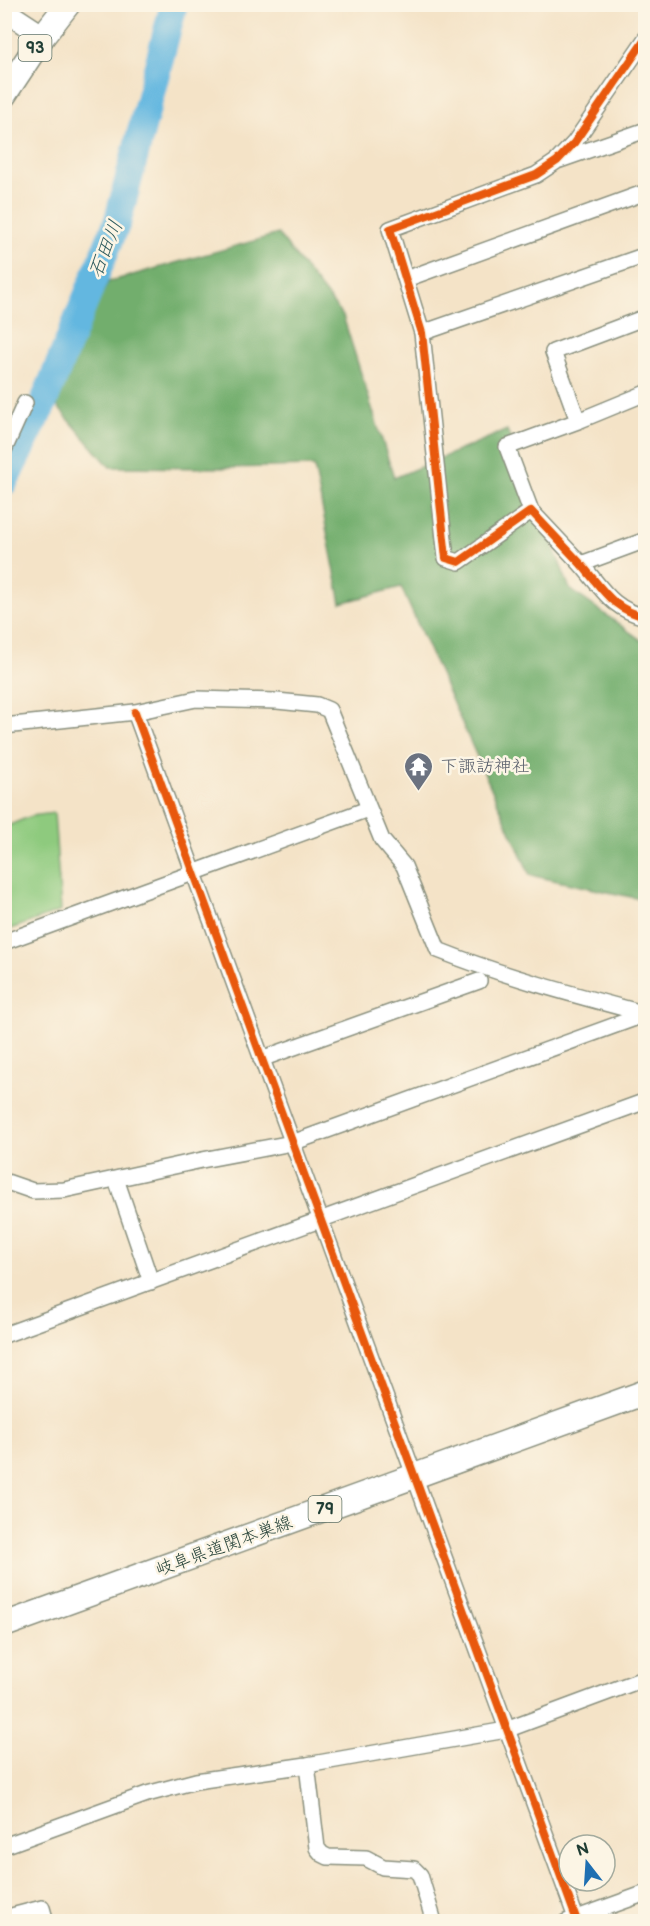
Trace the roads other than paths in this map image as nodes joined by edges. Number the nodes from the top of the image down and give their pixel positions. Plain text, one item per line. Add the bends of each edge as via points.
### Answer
1 (68, 4) edge
2 (4, 6) edge
3 (43, 36) junction
4 (645, 38) edge
5 (4, 95) edge
6 (645, 130) edge
7 (557, 161) junction
8 (645, 192) edge
9 (645, 255) edge
10 (406, 279) junction
11 (645, 317) edge
12 (422, 333) junction
13 (645, 393) edge
14 (25, 403) dead end
15 (578, 421) junction
16 (4, 450) edge
17 (531, 512) junction
18 (645, 540) edge
19 (581, 564) junction
20 (645, 617) edge
21 (135, 712) junction
22 (4, 726) edge
23 (368, 809) junction
24 (192, 873) junction
25 (4, 942) edge
26 (479, 981) dead end
27 (645, 1014) edge
28 (261, 1059) junction
29 (645, 1101) edge
30 (292, 1143) junction
31 (116, 1179) junction
32 (4, 1181) edge
33 (321, 1220) junction
34 (151, 1282) junction
35 (4, 1335) edge
36 (645, 1392) edge
37 (415, 1476) junction
38 (4, 1625) edge
39 (645, 1678) edge
40 (506, 1730) junction
41 (307, 1765) junction
42 (4, 1846) edge
43 (645, 1893) edge
44 (4, 1918) edge
45 (571, 1920) edge
46 (46, 1922) edge
47 (434, 1922) edge

1 - 3 main road, 93
2 - 3 street
3 - 5 main road, 93
4 - 7 street via 574,143
6 - 7 street
7 - 10 street via 536,175 390,229
8 - 10 street
9 - 12 street
10 - 12 street
11 - 15 street via 553,351
12 - 17 street via 446,558 459,562
13 - 15 street
14 - 16 street
15 - 17 street via 507,447
17 - 19 street
18 - 19 street
19 - 20 street via 610,600 629,614
21 - 22 street
21 - 23 street via 196,699 317,705 329,710
21 - 24 street
23 - 24 street
23 - 27 street via 382,840 404,866 438,950 538,985
24 - 25 street
24 - 28 street
26 - 28 street
27 - 30 street
28 - 30 street
29 - 33 street
30 - 31 street
30 - 33 street
31 - 32 street via 64,1190 33,1191
31 - 34 street
33 - 34 street
33 - 37 street
34 - 35 street
36 - 37 main road, 岐阜県道関本巣線 / 79
37 - 38 main road, 岐阜県道関本巣線 / 79
37 - 40 street
39 - 40 street
40 - 41 street
40 - 45 street
41 - 42 street via 196,1781 147,1794
41 - 47 street via 318,1848 328,1857 366,1858 383,1867 414,1869 420,1875
43 - 45 street
44 - 46 street via 42,1908

